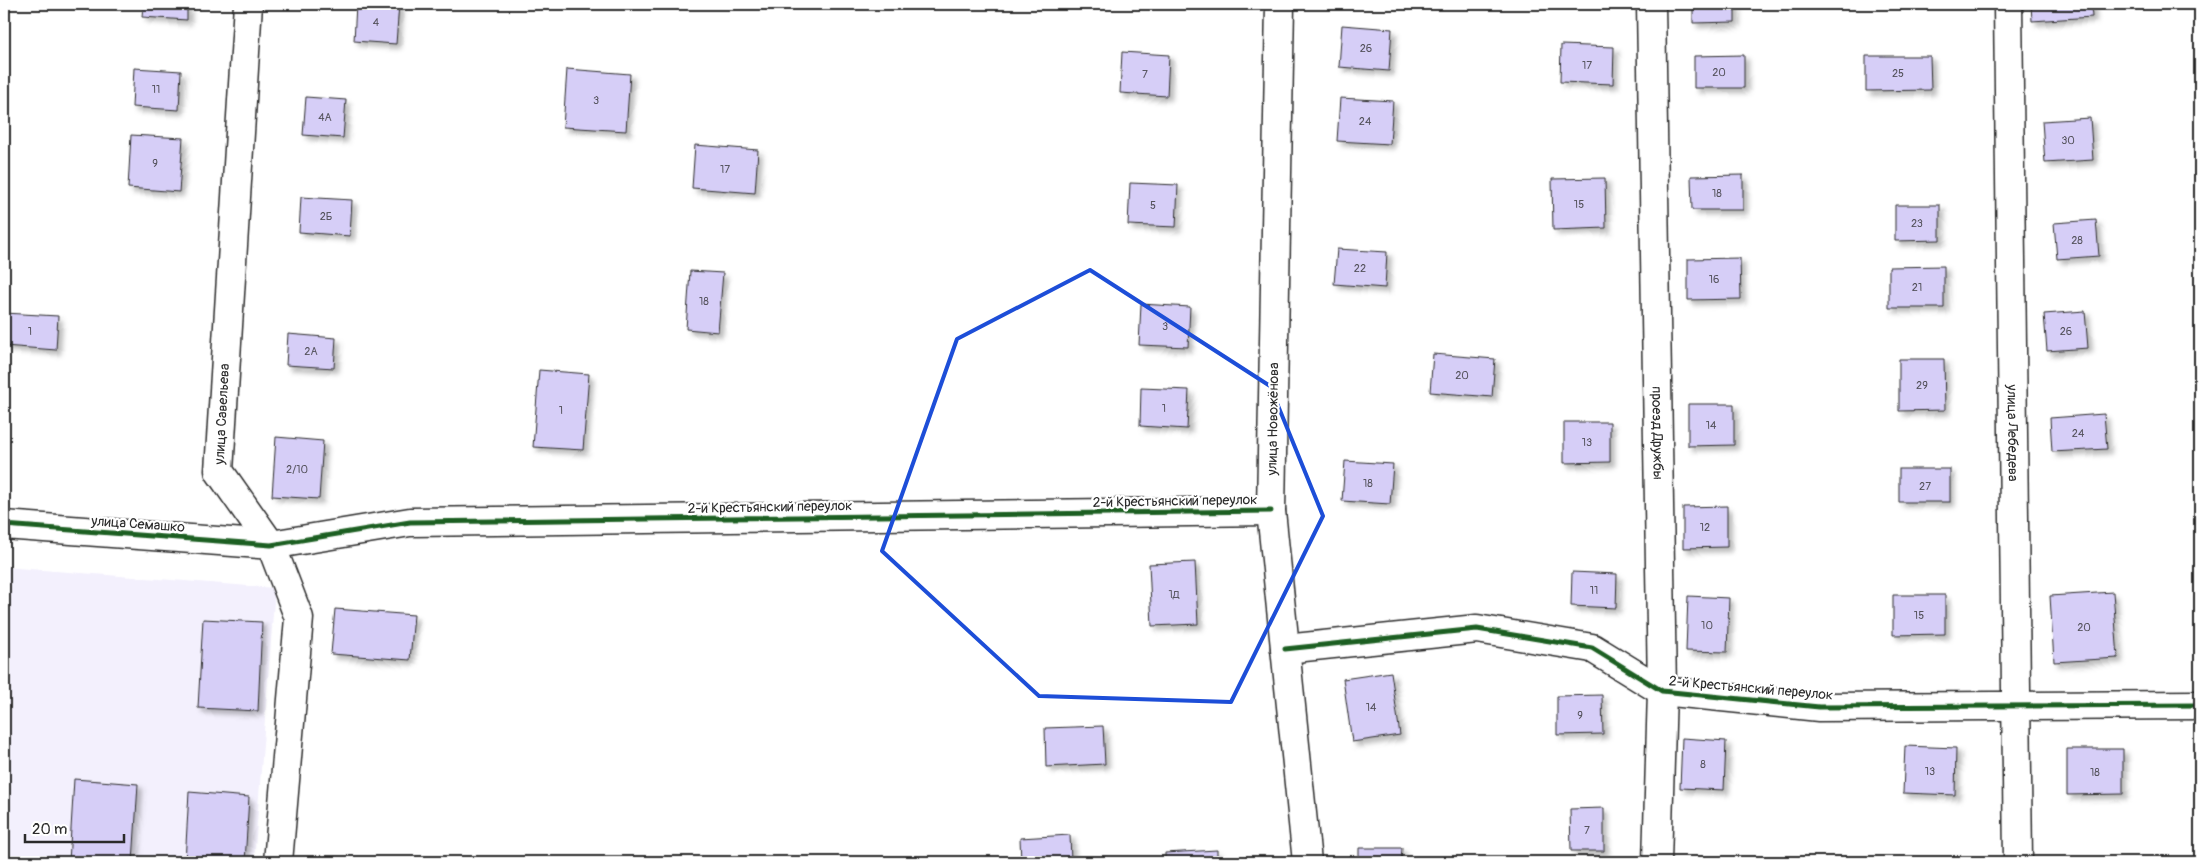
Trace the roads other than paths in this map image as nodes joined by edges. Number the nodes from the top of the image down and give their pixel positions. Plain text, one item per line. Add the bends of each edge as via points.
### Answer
1 (248, 4) edge
2 (1280, 4) edge
3 (1651, 4) edge
4 (2008, 4) edge
5 (1271, 511) junction
6 (4, 525) edge
7 (271, 545) junction
8 (1285, 649) junction
9 (1662, 691) junction
10 (2016, 705) junction
11 (2200, 705) edge
12 (278, 862) edge
13 (1307, 862) edge
14 (1657, 862) edge
15 (2018, 862) edge

1 - 7 street, улица Савельева via 219,471
2 - 5 street, улица Новожёнова
3 - 9 street, проезд Дружбы
4 - 10 street, улица Лебедева
5 - 7 street, 2-й Крестьянский переулок via 410,522
5 - 8 street, улица Новожёнова
6 - 7 street, улица Семашко
7 - 12 street, улица Савельева via 300,618
8 - 9 street, 2-й Крестьянский переулок via 1477,628 1592,648
8 - 13 street, улица Новожёнова
9 - 10 street, 2-й Крестьянский переулок via 1819,707
9 - 14 street, проезд Дружбы
10 - 11 street, 2-й Крестьянский переулок
10 - 15 street, улица Лебедева

